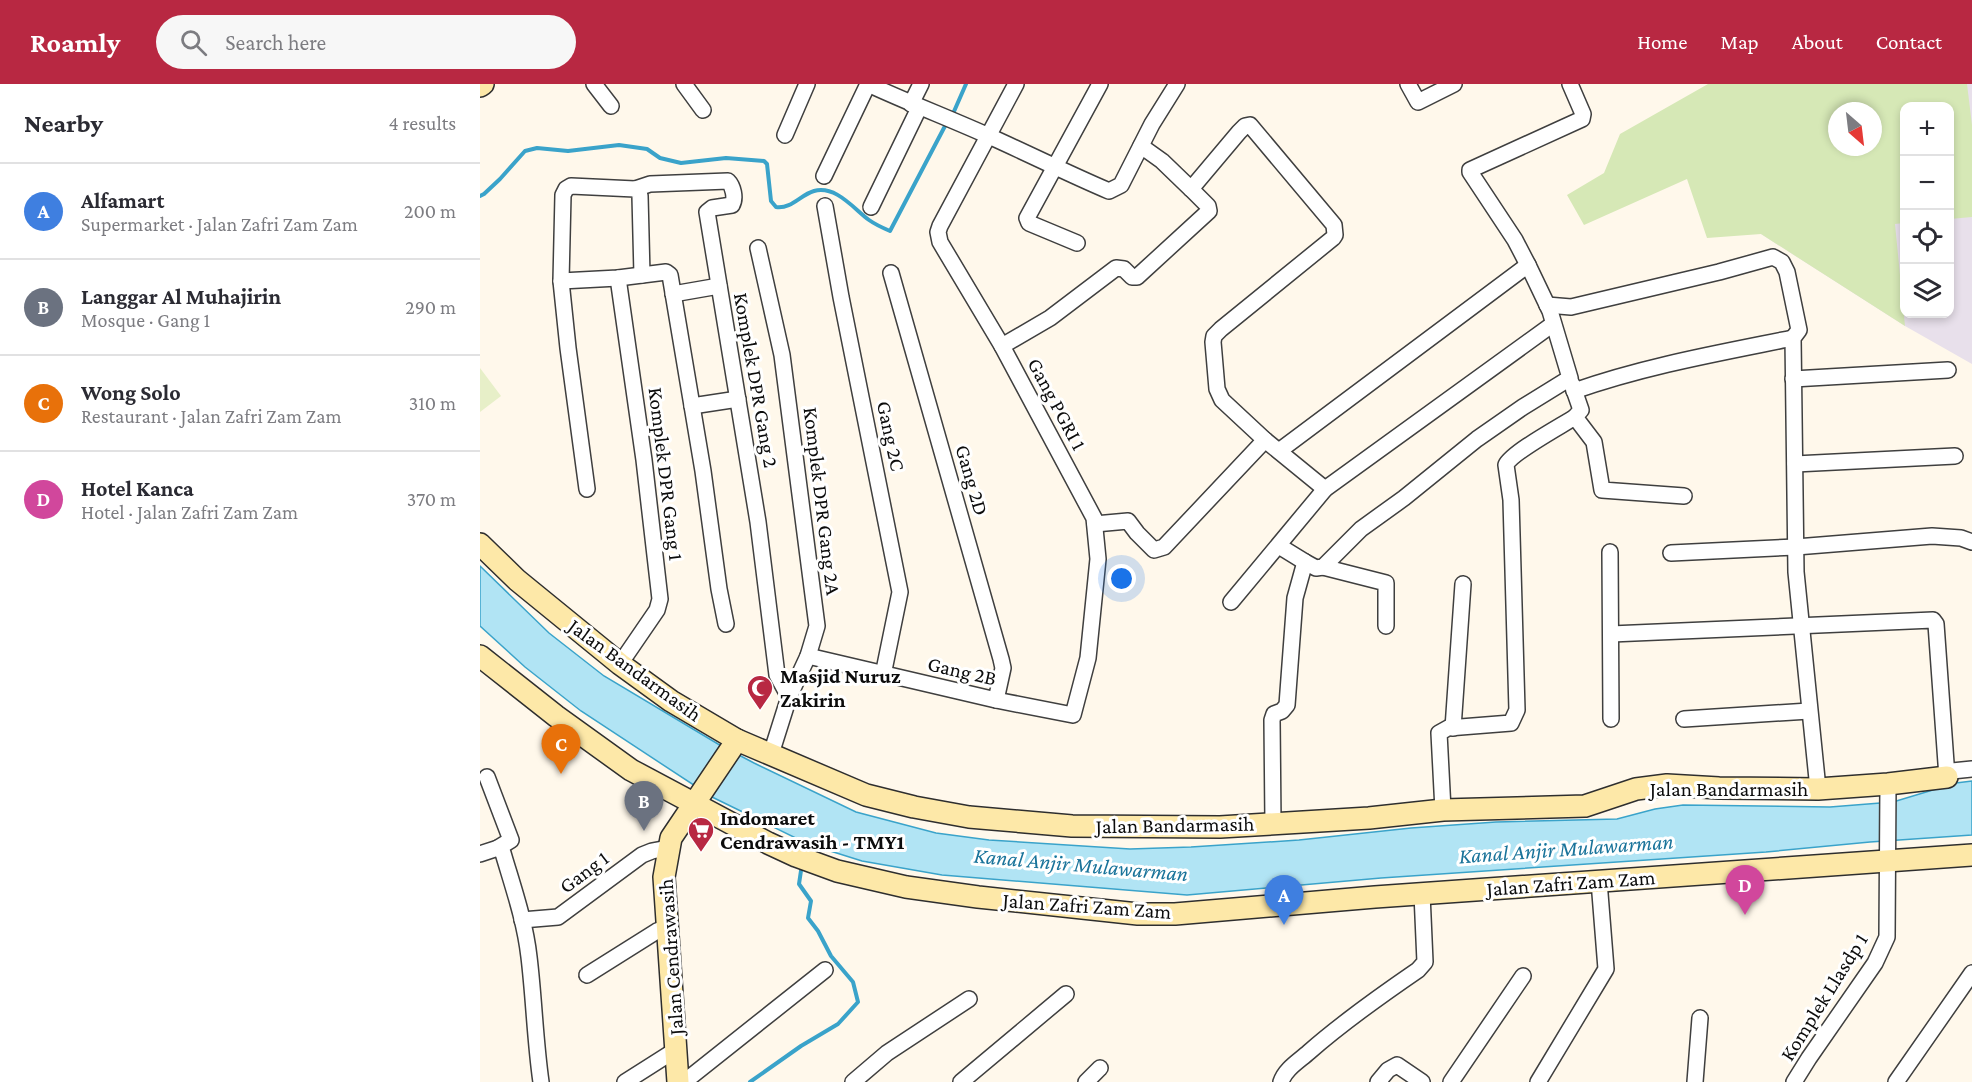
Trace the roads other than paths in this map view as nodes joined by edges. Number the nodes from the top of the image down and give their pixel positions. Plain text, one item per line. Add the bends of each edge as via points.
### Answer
1 (594, 84) edge
2 (684, 84) edge
3 (807, 84) edge
4 (868, 84) edge
5 (921, 84) edge
6 (1016, 84) edge
7 (1100, 84) edge
8 (1177, 84) edge
9 (1408, 84) edge
10 (1454, 84) edge
11 (1570, 84) edge
12 (611, 106) dead end
13 (915, 106) junction
14 (703, 110) dead end
15 (786, 135) dead end
16 (989, 136) junction
17 (1141, 146) junction
18 (1054, 166) junction
19 (824, 176) dead end
20 (635, 189) junction
21 (1191, 189) junction
22 (825, 206) dead end
23 (871, 207) dead end
24 (1077, 243) dead end
25 (758, 248) dead end
26 (1528, 265) junction
27 (891, 273) dead end
28 (642, 275) junction
29 (618, 278) junction
30 (561, 281) junction
31 (719, 286) junction
32 (673, 294) junction
33 (1547, 305) junction
34 (1553, 324) junction
35 (1793, 338) junction
36 (1002, 346) junction
37 (1948, 370) dead end
38 (1793, 379) junction
39 (1572, 384) junction
40 (738, 399) junction
41 (692, 406) junction
42 (1575, 417) junction
43 (1265, 440) junction
44 (1279, 451) junction
45 (1955, 456) dead end
46 (1795, 464) junction
47 (587, 489) dead end
48 (1325, 489) junction
49 (1684, 496) dead end
50 (1095, 524) junction
51 (1972, 542) edge
52 (480, 544) edge
53 (1279, 546) junction
54 (1796, 547) junction
55 (1610, 552) dead end
56 (1671, 553) dead end
57 (1305, 562) junction
58 (1323, 567) junction
59 (1463, 585) dead end
60 (1231, 602) dead end
61 (726, 624) dead end
62 (1801, 625) junction
63 (1386, 626) dead end
64 (1611, 634) junction
65 (480, 656) edge
66 (808, 656) junction
67 (620, 664) junction
68 (883, 675) junction
69 (789, 698) junction
70 (996, 700) junction
71 (1809, 711) junction
72 (1073, 715) joint
73 (1611, 719) dead end
74 (1684, 719) dead end
75 (1453, 728) junction
76 (735, 743) junction
77 (771, 754) junction
78 (1972, 769) edge
79 (487, 777) dead end
80 (1947, 777) junction
81 (1888, 784) junction
82 (1818, 789) junction
83 (697, 800) junction
84 (1443, 810) junction
85 (1274, 824) junction
86 (498, 848) junction
87 (668, 848) junction
88 (480, 854) edge
89 (1972, 855) edge
90 (1888, 861) junction
91 (1599, 881) junction
92 (1422, 894) junction
93 (522, 920) junction
94 (667, 927) junction
95 (825, 970) dead end
96 (1972, 972) edge
97 (587, 975) dead end
98 (1523, 976) dead end
99 (1066, 994) dead end
100 (969, 999) dead end
101 (1700, 1018) dead end
102 (677, 1049) junction
103 (1100, 1068) dead end
104 (1279, 1079) edge
105 (1802, 1079) edge
106 (542, 1082) edge
107 (625, 1082) edge
108 (678, 1082) edge
109 (684, 1082) edge
110 (853, 1082) edge
111 (961, 1082) edge
112 (1087, 1082) edge
113 (1378, 1082) edge
114 (1422, 1082) edge
115 (1451, 1082) edge
116 (1538, 1082) edge
117 (1695, 1082) edge
118 (1896, 1082) edge

1 - 12 street
2 - 14 street
3 - 15 street
4 - 13 street
4 - 19 street
5 - 13 street
6 - 16 street
7 - 18 street
8 - 17 street
9 - 10 street via 1418,102
11 - 26 street via 1582,118 1470,170
13 - 16 street
13 - 23 street
16 - 18 street
16 - 36 street, Gang PGRI 1 via 938,232 940,242
17 - 18 street via 1121,185 1109,191
17 - 21 street
18 - 24 street via 1027,220
20 - 28 street via 640,196
20 - 30 street via 566,189
20 - 31 street, Komplek DPR Gang 2 via 650,184 731,184 732,205 707,212
21 - 36 street via 1209,211 1137,277 1116,268 1050,318
21 - 43 street via 1239,132 1250,125 1334,225 1333,238 1214,336 1218,395
22 - 68 street, Gang 2C via 900,592
25 - 66 street, Komplek DPR Gang 2A via 782,356 817,626
26 - 33 street
26 - 44 street
27 - 70 street, Gang 2D via 1002,659
28 - 29 street
28 - 32 street via 670,274
29 - 30 street
29 - 67 street, Komplek DPR Gang 1 via 660,599 657,610
30 - 47 street
31 - 32 street
31 - 40 street, Komplek DPR Gang 2
32 - 41 street
33 - 34 street
33 - 35 street via 1571,307 1773,257 1782,262 1787,272 1798,330
34 - 39 street
34 - 48 street
35 - 38 street
35 - 39 street
36 - 50 street, Gang PGRI 1
37 - 38 street
38 - 46 street
39 - 42 street via 1581,410
39 - 58 street via 1523,407 1477,439 1361,529
40 - 41 street
40 - 69 street, Komplek DPR Gang 2 via 777,675
41 - 61 street
42 - 49 street via 1594,442 1602,490
42 - 75 street via 1506,465 1512,511 1515,717 1511,723
43 - 44 street
43 - 50 street via 1158,550 1128,521
44 - 48 street
45 - 46 street
46 - 54 street
48 - 53 street
50 - 72 street, Gang PGRI 1 via 1098,559 1088,658
51 - 54 street via 1932,536
52 - 67 street, Jalan Bandarmasih via 517,580
53 - 57 street
53 - 60 street
54 - 56 street
54 - 62 street
55 - 64 street
57 - 58 street
57 - 85 street via 1295,598 1287,705 1272,720
58 - 63 street via 1386,583
59 - 75 street
62 - 64 street
62 - 71 street
62 - 80 street via 1933,620
64 - 73 street
65 - 83 street, Jalan Zafri Zam Zam via 631,770
66 - 68 street, Gang 2B
66 - 69 street, Komplek DPR Gang 2A
67 - 76 street, Jalan Bandarmasih
68 - 70 street, Gang 2B
69 - 77 street, Komplek DPR Gang 2A
70 - 72 street, Gang 2B
71 - 74 street
71 - 82 street
75 - 84 street via 1442,730 1438,737
76 - 77 street, Jalan Bandarmasih
76 - 83 street, Jalan Cendrawasih
77 - 85 street, Jalan Bandarmasih via 866,795 969,817 1096,827
78 - 80 street via 1952,771
79 - 86 street via 511,840
80 - 81 street, Jalan Bandarmasih
81 - 82 street, Jalan Bandarmasih
81 - 90 street, Komplek Llasdp 1
82 - 84 street, Jalan Bandarmasih via 1667,785 1636,789 1585,806
83 - 87 street, Jalan Cendrawasih
83 - 92 street, Jalan Zafri Zam Zam via 804,859 837,871 906,887 1037,904 1138,914
84 - 85 street, Jalan Bandarmasih
86 - 88 street
86 - 93 street via 503,853
87 - 93 street, Gang 1 via 642,855 558,917
87 - 94 street, Jalan Cendrawasih via 664,877
89 - 90 street, Jalan Zafri Zam Zam
90 - 91 street, Jalan Zafri Zam Zam
90 - 105 street, Komplek Llasdp 1 via 1888,929 1883,948
91 - 92 street, Jalan Zafri Zam Zam
91 - 116 street via 1607,960 1604,976
92 - 104 street via 1425,962 1361,1009
93 - 106 street
94 - 97 street
94 - 102 street, Jalan Cendrawasih
95 - 109 street
96 - 118 street
98 - 115 street
99 - 111 street
100 - 110 street via 887,1053
101 - 117 street
102 - 107 street
102 - 108 street, Jalan Cendrawasih
103 - 112 street
113 - 114 street via 1397,1065

